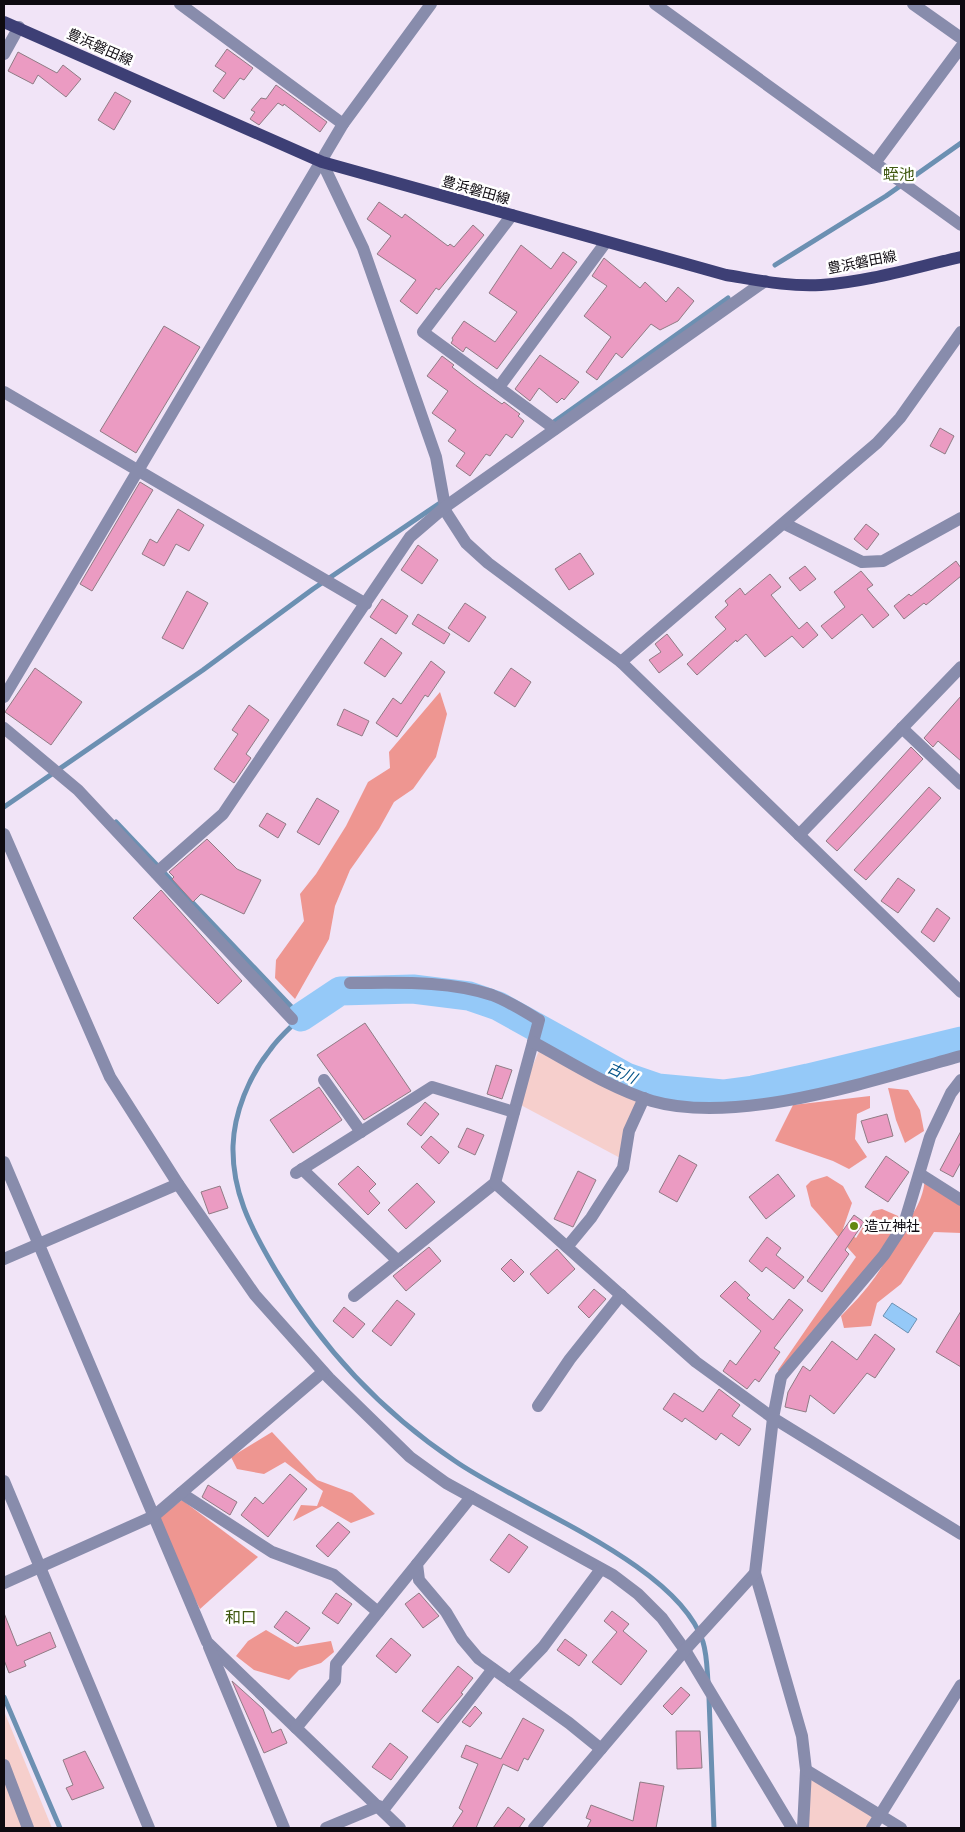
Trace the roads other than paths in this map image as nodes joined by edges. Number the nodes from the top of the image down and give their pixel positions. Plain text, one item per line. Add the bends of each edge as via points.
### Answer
1 (180, 4) edge
2 (431, 4) edge
3 (655, 4) edge
4 (913, 4) edge
5 (4, 22) edge
6 (19, 27) junction
7 (961, 38) edge
8 (961, 47) edge
9 (4, 54) edge
10 (343, 124) junction
11 (322, 162) junction
12 (875, 163) junction
13 (512, 215) junction
14 (961, 225) edge
15 (606, 242) junction
16 (961, 256) edge
17 (765, 281) junction
18 (961, 332) edge
19 (499, 388) junction
20 (4, 392) edge
21 (555, 429) junction
22 (138, 472) junction
23 (445, 507) junction
24 (961, 518) edge
25 (785, 524) junction
26 (366, 604) junction
27 (621, 662) junction
28 (961, 667) edge
29 (4, 697) edge
30 (4, 728) edge
31 (902, 728) junction
32 (961, 784) edge
33 (4, 834) edge
34 (799, 835) junction
35 (156, 872) junction
36 (350, 983) dead end
37 (961, 992) edge
38 (292, 1019) dead end
39 (533, 1042) junction
40 (961, 1056) edge
41 (324, 1080) dead end
42 (961, 1080) edge
43 (644, 1098) junction
44 (514, 1112) junction
45 (361, 1132) junction
46 (4, 1162) edge
47 (920, 1174) junction
48 (495, 1183) junction
49 (178, 1184) junction
50 (961, 1200) edge
51 (38, 1244) junction
52 (568, 1247) junction
53 (4, 1259) edge
54 (398, 1261) junction
55 (621, 1295) junction
56 (354, 1296) dead end
57 (323, 1372) junction
58 (538, 1406) dead end
59 (773, 1418) junction
60 (4, 1481) edge
61 (181, 1493) junction
62 (471, 1497) junction
63 (154, 1516) junction
64 (961, 1534) edge
65 (417, 1564) junction
66 (40, 1567) junction
67 (601, 1569) junction
68 (755, 1573) junction
69 (4, 1583) edge
70 (378, 1612) junction
71 (207, 1642) junction
72 (684, 1650) junction
73 (493, 1669) junction
74 (510, 1681) junction
75 (961, 1685) edge
76 (296, 1728) junction
77 (601, 1749) junction
78 (4, 1765) edge
79 (806, 1770) junction
80 (381, 1808) junction
81 (881, 1816) junction
82 (28, 1828) edge
83 (149, 1828) edge
84 (284, 1828) edge
85 (326, 1828) edge
86 (400, 1828) edge
87 (534, 1828) edge
88 (792, 1828) edge
89 (803, 1828) edge
90 (872, 1828) edge
91 (901, 1828) edge

1 - 10 street
2 - 10 street
3 - 12 street
4 - 7 street
5 - 6 main road, 豊浜磐田線
6 - 9 street
6 - 11 main road, 豊浜磐田線
8 - 12 street
10 - 11 street
11 - 13 main road, 豊浜磐田線
11 - 22 street
11 - 23 street via 363,248 436,457
12 - 14 street
13 - 15 main road, 豊浜磐田線
13 - 19 street via 423,332
15 - 17 main road, 豊浜磐田線 via 726,275
15 - 19 street
16 - 17 main road, 豊浜磐田線 via 822,285
17 - 21 street
18 - 25 street via 900,418 877,443
19 - 21 street
20 - 22 street
21 - 23 street
22 - 26 street
22 - 29 street
23 - 26 street via 410,538
23 - 27 street via 466,543 488,563
24 - 25 street via 883,561 862,562
25 - 27 street
26 - 35 street via 223,814
27 - 34 street
28 - 31 street
30 - 35 street via 78,790
31 - 32 street
31 - 34 street
33 - 49 street via 110,1077
34 - 37 street
35 - 38 street
36 - 39 street via 457,987 492,995 539,1020
39 - 43 street via 618,1089
39 - 44 street
40 - 43 street via 843,1088 748,1106 703,1108
41 - 45 street
42 - 47 street via 951,1093 930,1137
43 - 52 street via 629,1131 623,1168
44 - 45 street via 432,1088
44 - 48 street
45 - 54 street via 299,1171
46 - 51 street
47 - 50 street
47 - 59 street via 904,1224 884,1255 781,1377
48 - 52 street
48 - 54 street
49 - 51 street
49 - 57 street via 255,1295
51 - 53 street
51 - 63 street
52 - 55 street
54 - 56 street
55 - 58 street via 570,1359
55 - 59 street via 696,1362
57 - 61 street
57 - 62 street via 410,1457
59 - 64 street
59 - 68 street
60 - 66 street
61 - 63 street
61 - 70 street via 272,1552 334,1574
62 - 65 street
62 - 67 street
63 - 66 street
63 - 71 street
65 - 70 street
65 - 73 street via 419,1580 446,1612 462,1639 478,1658
66 - 69 street
66 - 83 street
67 - 72 street via 644,1600 662,1618
67 - 74 street via 543,1647
68 - 72 street
68 - 79 street via 802,1736
70 - 76 street via 336,1664 335,1681
71 - 76 street
71 - 84 street
72 - 77 street
72 - 88 street
73 - 74 street
73 - 80 street
74 - 77 street
75 - 81 street
76 - 80 street
77 - 87 street
78 - 82 street
79 - 81 street
79 - 89 street
80 - 85 street
80 - 86 street
81 - 90 street
81 - 91 street

